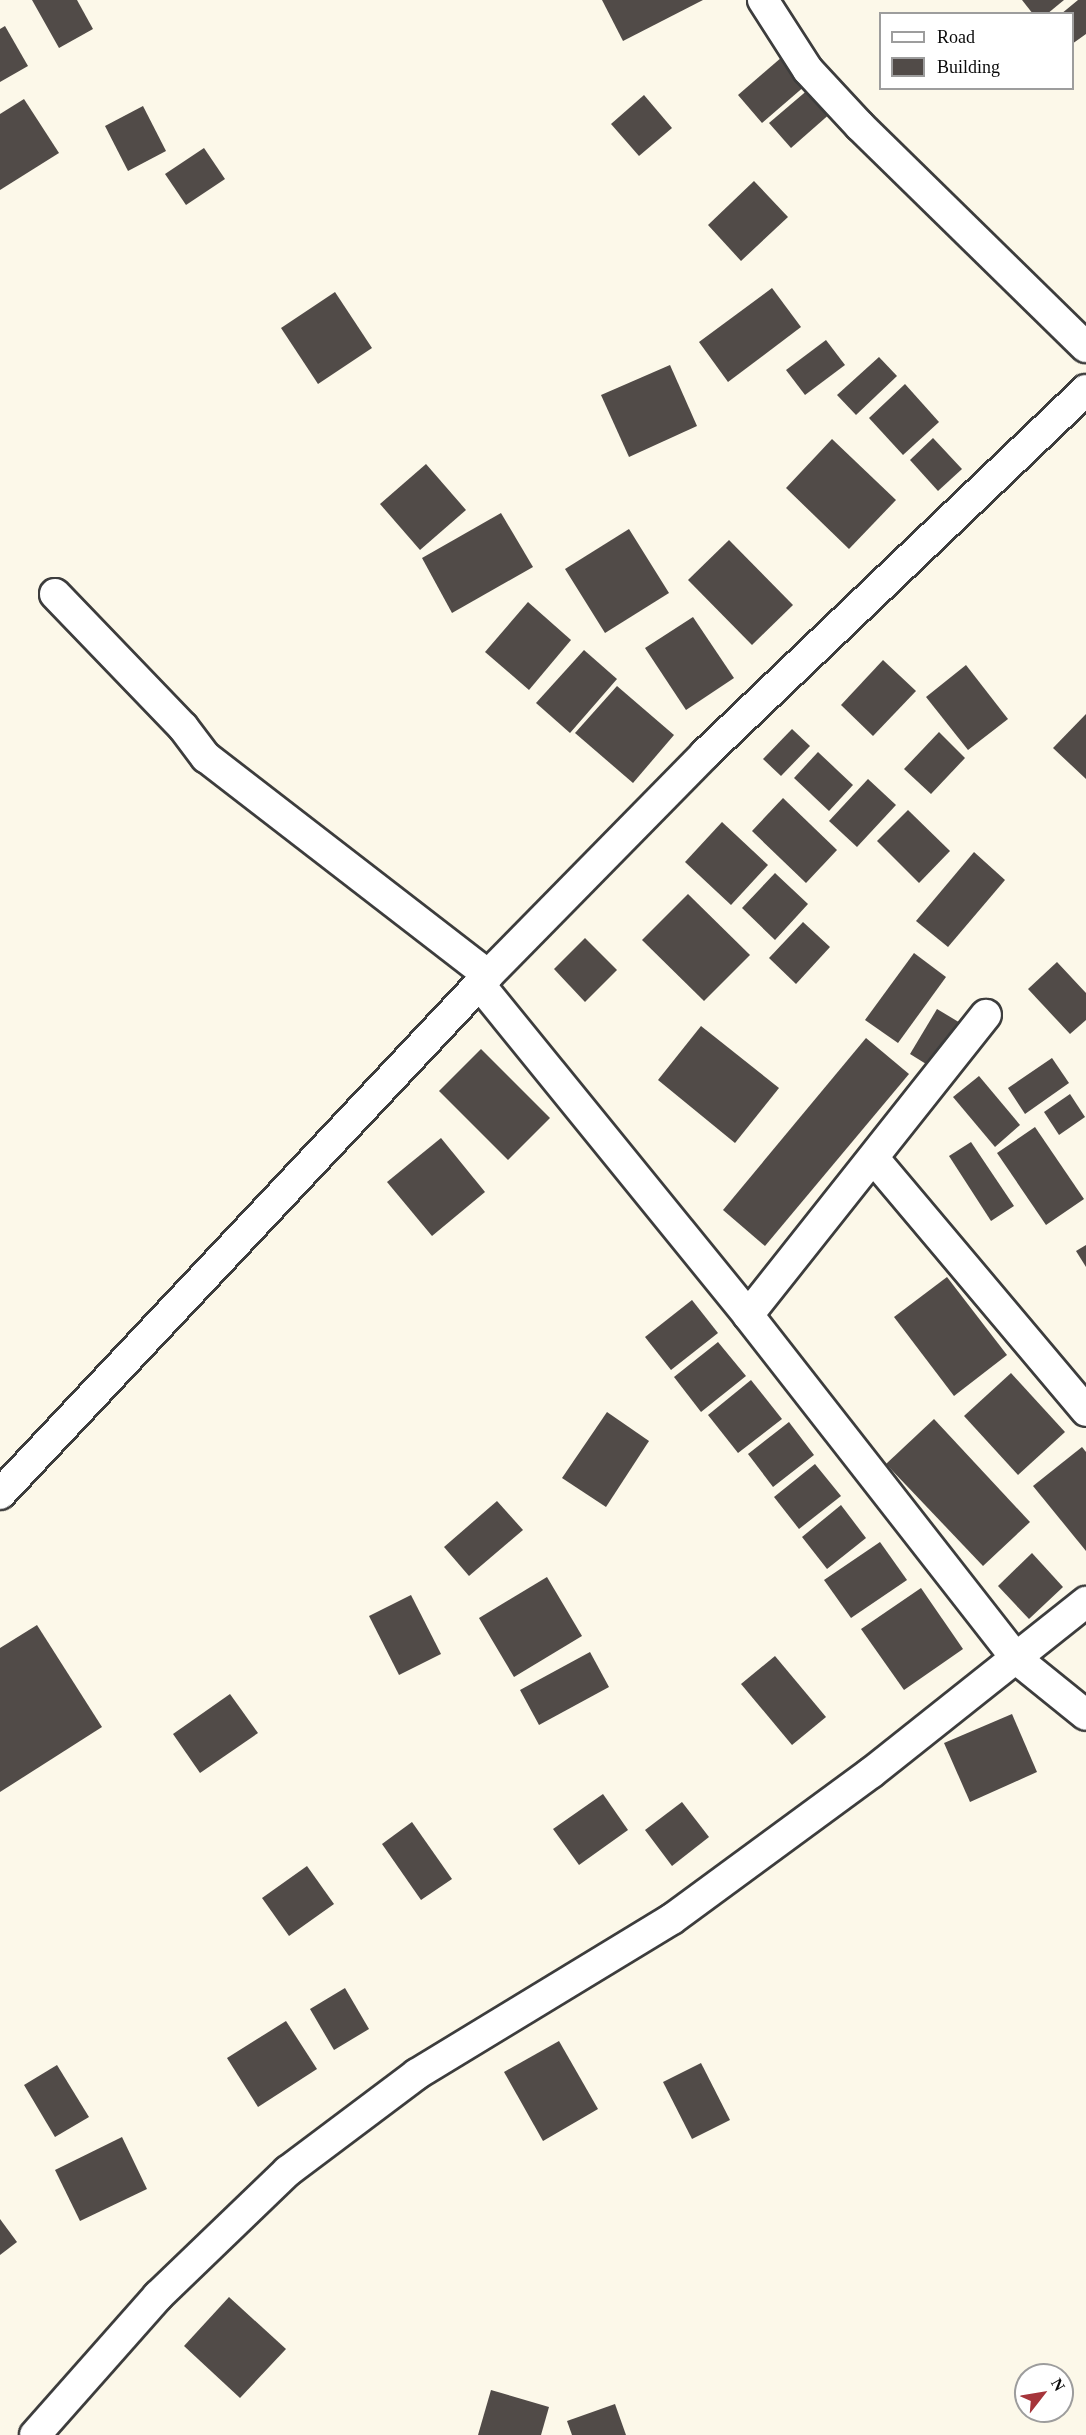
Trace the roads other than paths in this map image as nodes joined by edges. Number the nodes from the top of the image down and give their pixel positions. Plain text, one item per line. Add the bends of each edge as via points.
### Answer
1 (763, 0) edge
2 (1086, 347) edge
3 (1086, 390) edge
4 (55, 594) dead end
5 (484, 980) junction
6 (986, 1016) dead end
7 (875, 1160) junction
8 (748, 1315) junction
9 (1086, 1411) edge
10 (0, 1494) edge
11 (1086, 1602) edge
12 (1018, 1660) junction
13 (1086, 1715) edge
14 (35, 2435) edge

1 - 2 street via 808,69 860,126
3 - 5 street via 713,746
4 - 5 street via 183,727 206,757
5 - 8 street
5 - 10 street
6 - 7 street
7 - 8 street
7 - 9 street
8 - 12 street
11 - 12 street
12 - 13 street
12 - 14 street via 672,1919 417,2074 288,2171 158,2296

